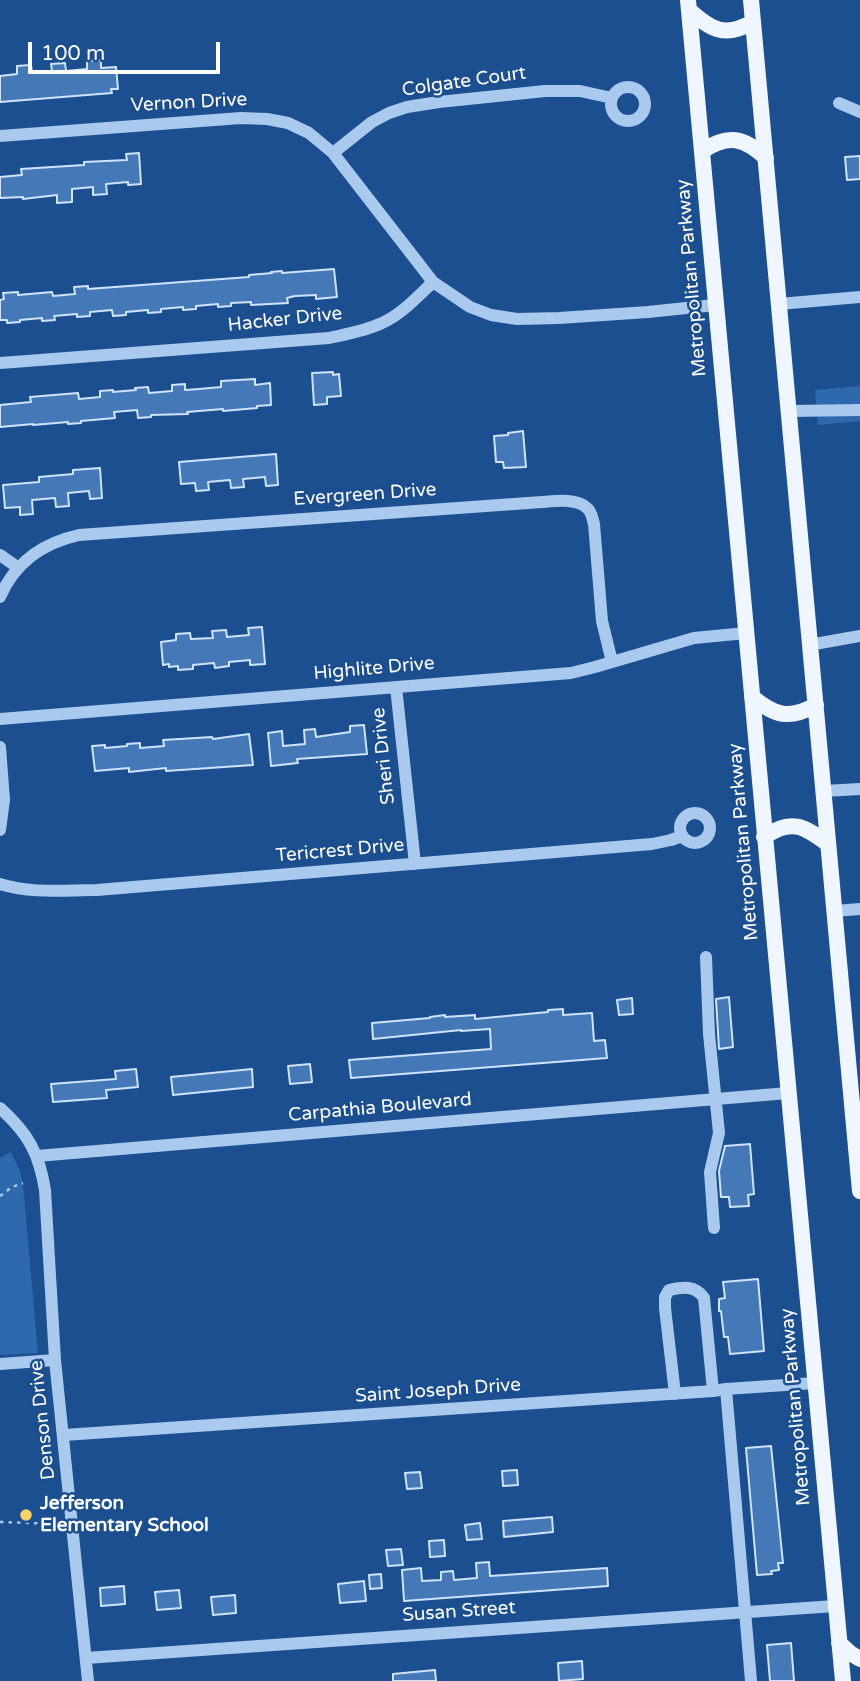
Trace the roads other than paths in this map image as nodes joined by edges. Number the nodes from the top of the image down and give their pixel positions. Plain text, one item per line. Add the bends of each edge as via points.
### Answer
1 (751, 0) edge
2 (689, 5) edge
3 (753, 22) junction
4 (612, 98) dead end
5 (839, 103) dead end
6 (860, 112) edge
7 (0, 136) edge
8 (702, 151) junction
9 (333, 153) junction
10 (766, 158) junction
11 (433, 282) junction
12 (860, 297) edge
13 (779, 304) junction
14 (715, 305) junction
15 (0, 363) edge
16 (860, 410) edge
17 (789, 411) junction
18 (0, 555) edge
19 (17, 567) junction
20 (0, 597) edge
21 (746, 632) junction
22 (860, 636) edge
23 (809, 645) junction
24 (612, 662) junction
25 (396, 687) junction
26 (752, 697) junction
27 (816, 705) junction
28 (0, 719) edge
29 (0, 747) edge
30 (860, 789) edge
31 (824, 791) junction
32 (0, 830) edge
33 (682, 836) dead end
34 (764, 837) junction
35 (828, 844) junction
36 (415, 864) junction
37 (0, 884) edge
38 (860, 909) edge
39 (835, 911) junction
40 (706, 957) dead end
41 (788, 1093) junction
42 (716, 1099) junction
43 (856, 1102) edge
44 (0, 1108) edge
45 (37, 1156) junction
46 (860, 1191) edge
47 (714, 1228) dead end
48 (55, 1360) junction
49 (0, 1363) edge
50 (815, 1382) junction
51 (720, 1390) junction
52 (675, 1394) junction
53 (64, 1435) junction
54 (835, 1606) junction
55 (745, 1611) junction
56 (839, 1643) junction
57 (86, 1658) junction
58 (860, 1659) edge
59 (88, 1681) edge
60 (751, 1681) edge
61 (843, 1681) edge

1 - 3 main road
2 - 3 main road via 720,30 731,31
2 - 8 main road, Metropolitan Parkway
3 - 10 main road
4 - 9 street, Colgate Court via 580,90 545,91 407,107 372,122
5 - 6 street
7 - 9 street, Vernon Drive via 267,119 309,133
8 - 10 main road via 733,139 755,147
8 - 14 main road, Metropolitan Parkway
9 - 11 street, Vernon Drive
10 - 13 main road
11 - 14 street via 470,307 517,319
11 - 15 street, Hacker Drive via 385,322 329,338
12 - 13 street
13 - 17 main road
14 - 21 main road, Metropolitan Parkway
16 - 17 street
17 - 23 main road
18 - 19 street
19 - 20 street
19 - 24 street, Evergreen Drive via 47,545 79,536 574,503 586,506 594,524 601,621
21 - 24 street, Highlite Drive via 694,638
21 - 26 main road, Metropolitan Parkway
22 - 23 street
23 - 27 main road
24 - 25 street, Highlite Drive via 571,673
25 - 28 street, Highlite Drive
25 - 36 street, Sheri Drive
26 - 27 main road via 783,715
26 - 34 main road, Metropolitan Parkway
27 - 31 main road
29 - 32 street via 4,800
30 - 31 street
31 - 35 main road
33 - 36 street, Tericrest Drive via 652,844
34 - 35 main road via 776,829 795,826
34 - 41 main road, Metropolitan Parkway
35 - 39 main road
36 - 37 street, Tericrest Drive via 97,890 25,890
38 - 39 street
39 - 43 main road
40 - 42 street
41 - 42 street, Carpathia Boulevard
41 - 50 main road, Metropolitan Parkway
42 - 45 street, Carpathia Boulevard
42 - 47 street via 719,1133 710,1172
43 - 46 main road
44 - 45 street via 21,1128
45 - 48 street, Denson Drive via 45,1190
48 - 49 street
48 - 53 street, Denson Drive
50 - 51 street, Saint Joseph Drive
50 - 54 main road, Metropolitan Parkway
51 - 52 street, Saint Joseph Drive
51 - 52 street via 704,1297 690,1287 669,1290 665,1297
51 - 55 street
52 - 53 street, Saint Joseph Drive
53 - 57 street, Denson Drive
54 - 55 street, Susan Street
54 - 56 main road, Metropolitan Parkway
55 - 57 street, Susan Street
55 - 60 street
56 - 58 main road
56 - 61 main road, Metropolitan Parkway
57 - 59 street, Denson Drive

